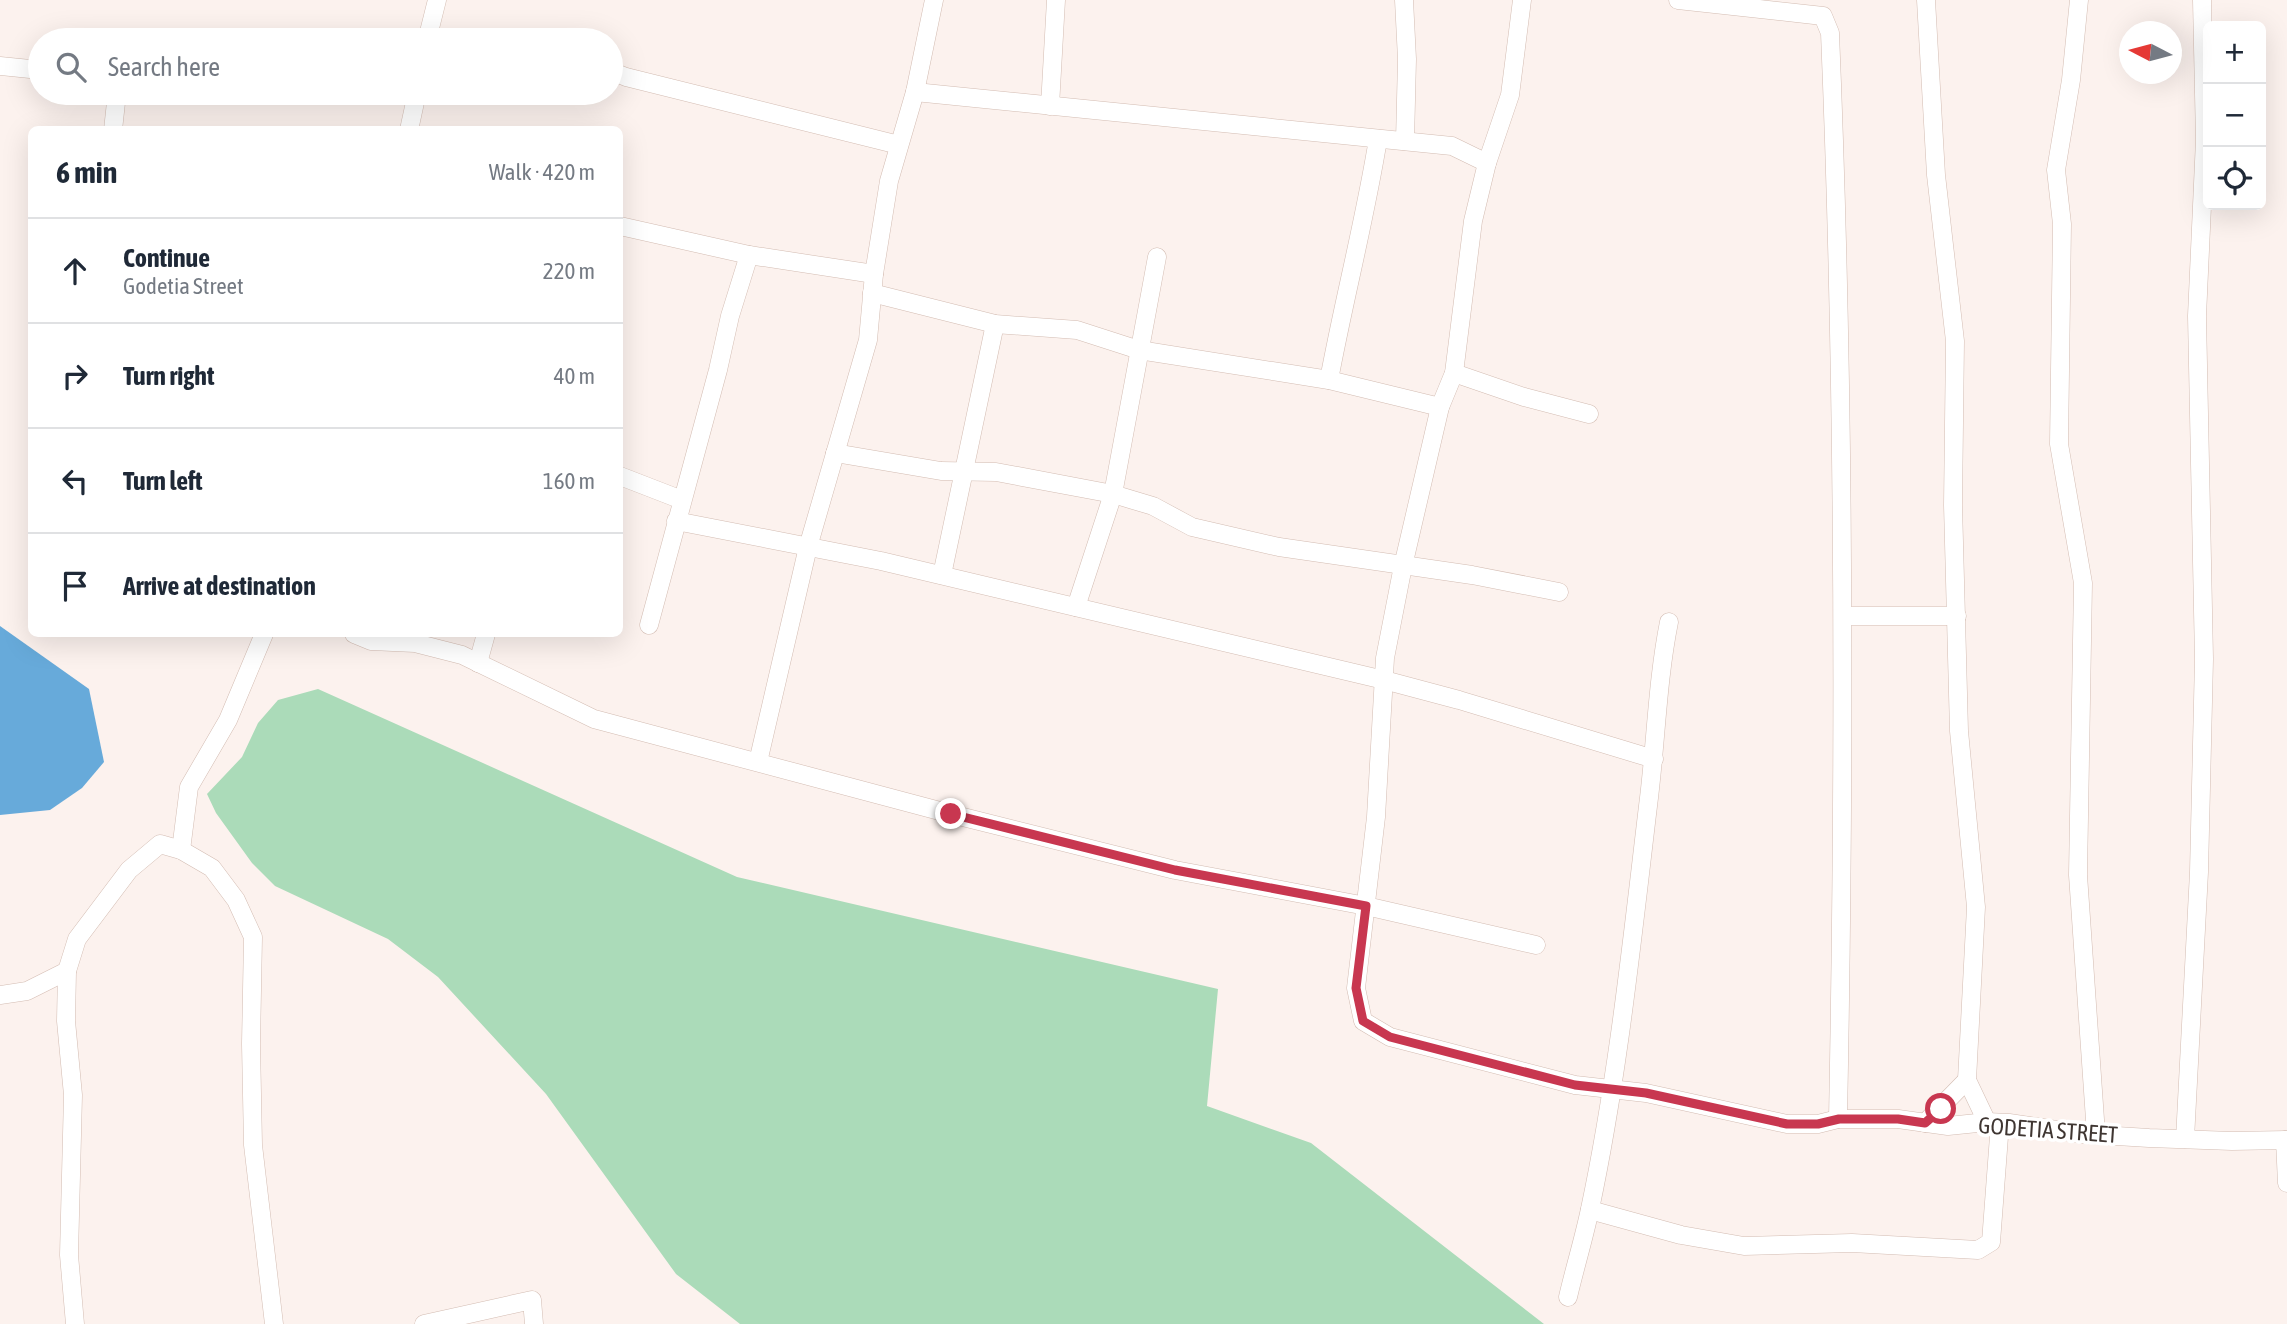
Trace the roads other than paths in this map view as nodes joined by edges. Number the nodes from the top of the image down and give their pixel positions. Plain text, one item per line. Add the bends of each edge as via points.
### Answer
1 (437, 0) edge
2 (933, 0) edge
3 (1056, 0) edge
4 (1404, 0) edge
5 (1522, 0) edge
6 (1678, 0) edge
7 (1926, 0) edge
8 (2079, 0) edge
9 (2202, 0) edge
10 (430, 28) edge
11 (0, 66) edge
12 (28, 69) edge
13 (623, 76) edge
14 (915, 92) junction
15 (116, 105) edge
16 (414, 105) edge
17 (1050, 106) junction
18 (113, 126) edge
19 (410, 126) edge
20 (1378, 139) junction
21 (1405, 141) junction
22 (899, 145) junction
23 (1487, 163) junction
24 (623, 227) edge
25 (749, 255) junction
26 (1157, 257) dead end
27 (874, 274) junction
28 (872, 293) junction
29 (995, 324) junction
30 (1139, 350) junction
31 (1454, 373) junction
32 (1329, 380) junction
33 (1440, 407) junction
34 (1589, 414) dead end
35 (835, 453) junction
36 (965, 471) junction
37 (623, 478) edge
38 (1113, 494) junction
39 (682, 500) junction
40 (676, 521) junction
41 (808, 547) junction
42 (1403, 566) junction
43 (942, 575) junction
44 (1559, 592) dead end
45 (1076, 607) junction
46 (1844, 616) junction
47 (1957, 616) junction
48 (1668, 622) dead end
49 (649, 625) dead end
50 (263, 637) edge
51 (361, 637) edge
52 (485, 637) edge
53 (478, 663) junction
54 (1384, 680) junction
55 (1654, 759) junction
56 (758, 762) junction
57 (181, 850) junction
58 (1366, 906) junction
59 (1536, 945) dead end
60 (67, 971) junction
61 (0, 995) edge
62 (1967, 1080) junction
63 (1611, 1089) junction
64 (1839, 1119) junction
65 (1994, 1122) junction
66 (1925, 1123) junction
67 (2096, 1134) junction
68 (2185, 1139) junction
69 (2286, 1140) edge
70 (2287, 1183) edge
71 (1590, 1210) junction
72 (1568, 1297) dead end
73 (75, 1324) edge
74 (274, 1324) edge
75 (424, 1324) edge
76 (534, 1324) edge

1 - 10 street
2 - 14 street
3 - 17 street
4 - 21 street
5 - 23 street via 1510,95
6 - 46 street via 1822,16 1830,33 1839,233
7 - 47 street via 1936,175 1955,341
8 - 67 street via 2056,170 2062,236 2059,444 2083,583 2078,875
9 - 68 street via 2205,140 2197,316 2204,659
11 - 12 street
13 - 22 street
14 - 17 street
14 - 22 street
15 - 18 street
16 - 19 street
17 - 20 street
20 - 21 street
20 - 32 street
21 - 23 street via 1452,146
22 - 27 street
23 - 31 street via 1473,221
24 - 25 street
25 - 27 street
25 - 39 street
26 - 30 street
27 - 28 street
28 - 29 street
28 - 35 street via 868,340
29 - 30 street via 1077,330
29 - 36 street
30 - 32 street
30 - 38 street
31 - 33 street
31 - 34 street
32 - 33 street
33 - 42 street
35 - 36 street
35 - 41 street
36 - 38 street via 996,472
36 - 43 street
37 - 39 street
38 - 42 street via 1153,506 1192,527 1279,547
38 - 45 street
39 - 40 street
40 - 41 street
40 - 49 street
41 - 43 street
41 - 56 street
42 - 44 street
42 - 54 street
43 - 45 street
45 - 54 street
46 - 47 street
46 - 64 street
47 - 62 street via 1959,731 1976,907
48 - 55 street
50 - 57 street via 229,720 189,787
51 - 53 street via 415,643
52 - 53 street
53 - 56 street via 594,719
54 - 55 street
54 - 58 street
55 - 63 street
56 - 58 street via 1175,870
57 - 60 street via 160,844 129,870 77,939
57 - 74 street via 212,868 236,900 253,937 253,1145
58 - 59 street
58 - 63 street, GODETIA STREET via 1356,988 1363,1021 1390,1037 1563,1082
60 - 61 street via 27,991
60 - 73 street via 73,1095 69,1255
62 - 65 street
62 - 66 street
63 - 64 street, GODETIA STREET via 1787,1124
63 - 71 street
64 - 66 street, GODETIA STREET
65 - 66 street, GODETIA STREET
65 - 67 street, GODETIA STREET
65 - 71 street via 1991,1242 1978,1250 1852,1242 1744,1246 1681,1235
67 - 68 street, GODETIA STREET
68 - 69 street, GODETIA STREET
69 - 70 street
71 - 72 street
75 - 76 street via 532,1300

